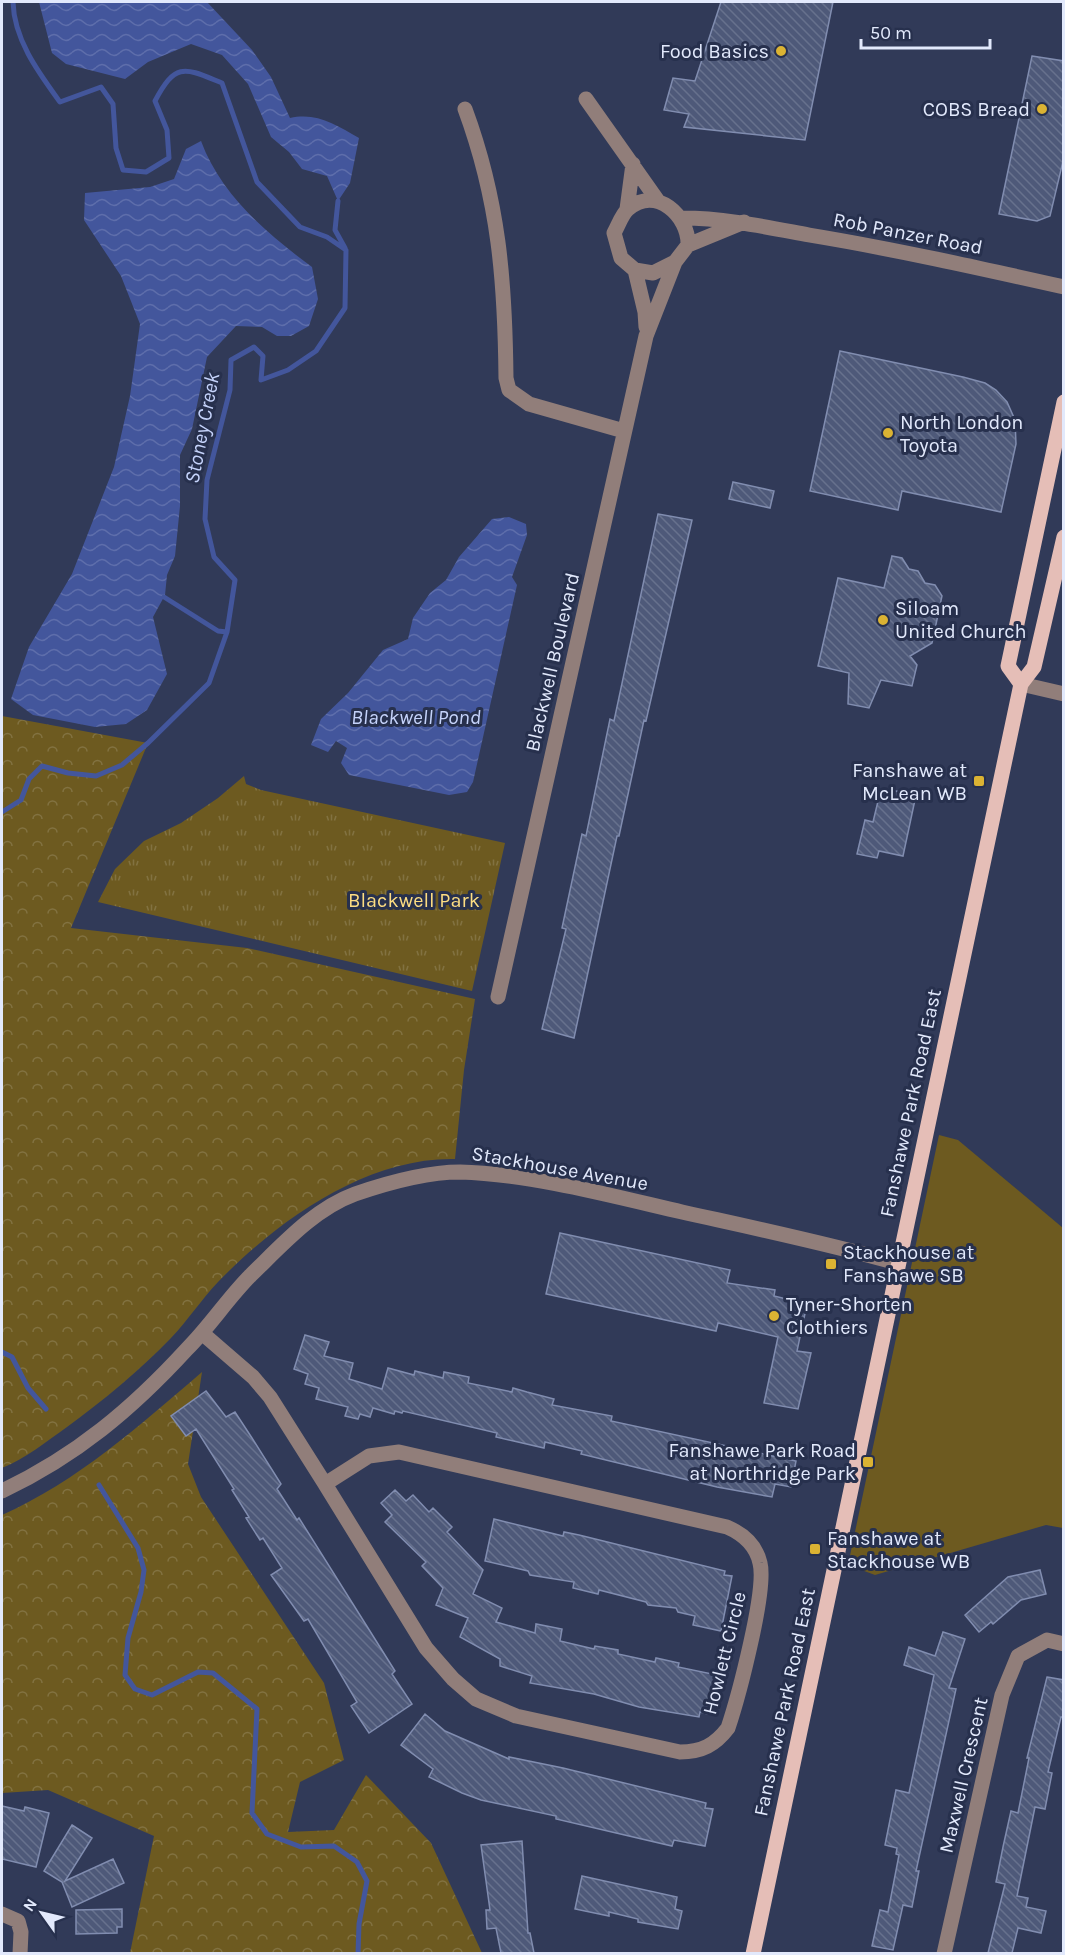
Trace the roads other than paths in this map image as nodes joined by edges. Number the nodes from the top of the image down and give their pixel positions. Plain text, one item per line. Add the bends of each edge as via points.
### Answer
1 (586, 99) dead end
2 (465, 109) dead end
3 (633, 164) junction
4 (658, 201) junction
5 (627, 209) junction
6 (682, 218) junction
7 (744, 222) junction
8 (688, 245) junction
9 (675, 262) junction
10 (635, 270) junction
11 (1064, 287) edge
12 (646, 336) junction
13 (1064, 402) edge
14 (624, 431) junction
15 (1064, 537) edge
16 (1021, 684) junction
17 (1064, 694) edge
18 (498, 997) dead end
19 (897, 1263) junction
20 (201, 1334) junction
21 (324, 1484) junction
22 (2, 1491) edge
23 (1064, 1644) edge
24 (2, 1914) edge
25 (20, 1953) edge
26 (753, 1953) edge
27 (945, 1953) edge

1 - 3 street
2 - 14 street via 483,158 497,228 509,390 529,404
3 - 4 street
3 - 5 street, Blackwell Boulevard
4 - 5 street via 640,202
4 - 6 street
5 - 10 street, Blackwell Boulevard via 614,233 621,258
6 - 7 street
6 - 8 street
7 - 8 street
7 - 11 street, Rob Panzer Road via 914,252
8 - 9 street, Blackwell Boulevard
9 - 10 street via 653,273
9 - 12 street, Blackwell Boulevard
10 - 12 street, Blackwell Boulevard
12 - 14 street, Blackwell Boulevard
13 - 16 main road via 1008,666
14 - 18 street, Blackwell Boulevard
15 - 16 main road, Fanshawe Park Road East via 1034,667
16 - 17 street
16 - 19 main road, Fanshawe Park Road East
19 - 20 street, Stackhouse Avenue via 640,1202 541,1182 459,1172 355,1194 331,1205 303,1225 248,1278
19 - 26 main road, Fanshawe Park Road East
20 - 21 street, Howlett Circle via 253,1377 270,1397
20 - 22 street, Stackhouse Avenue via 117,1420 39,1474
21 - 21 street, Howlett Circle via 369,1456 399,1452 738,1532 760,1561 762,1586 728,1728 708,1748 680,1752 516,1716 476,1699 426,1648
23 - 27 street, Maxwell Crescent via 1047,1640 1018,1656 1002,1695
24 - 25 street via 18,1921

